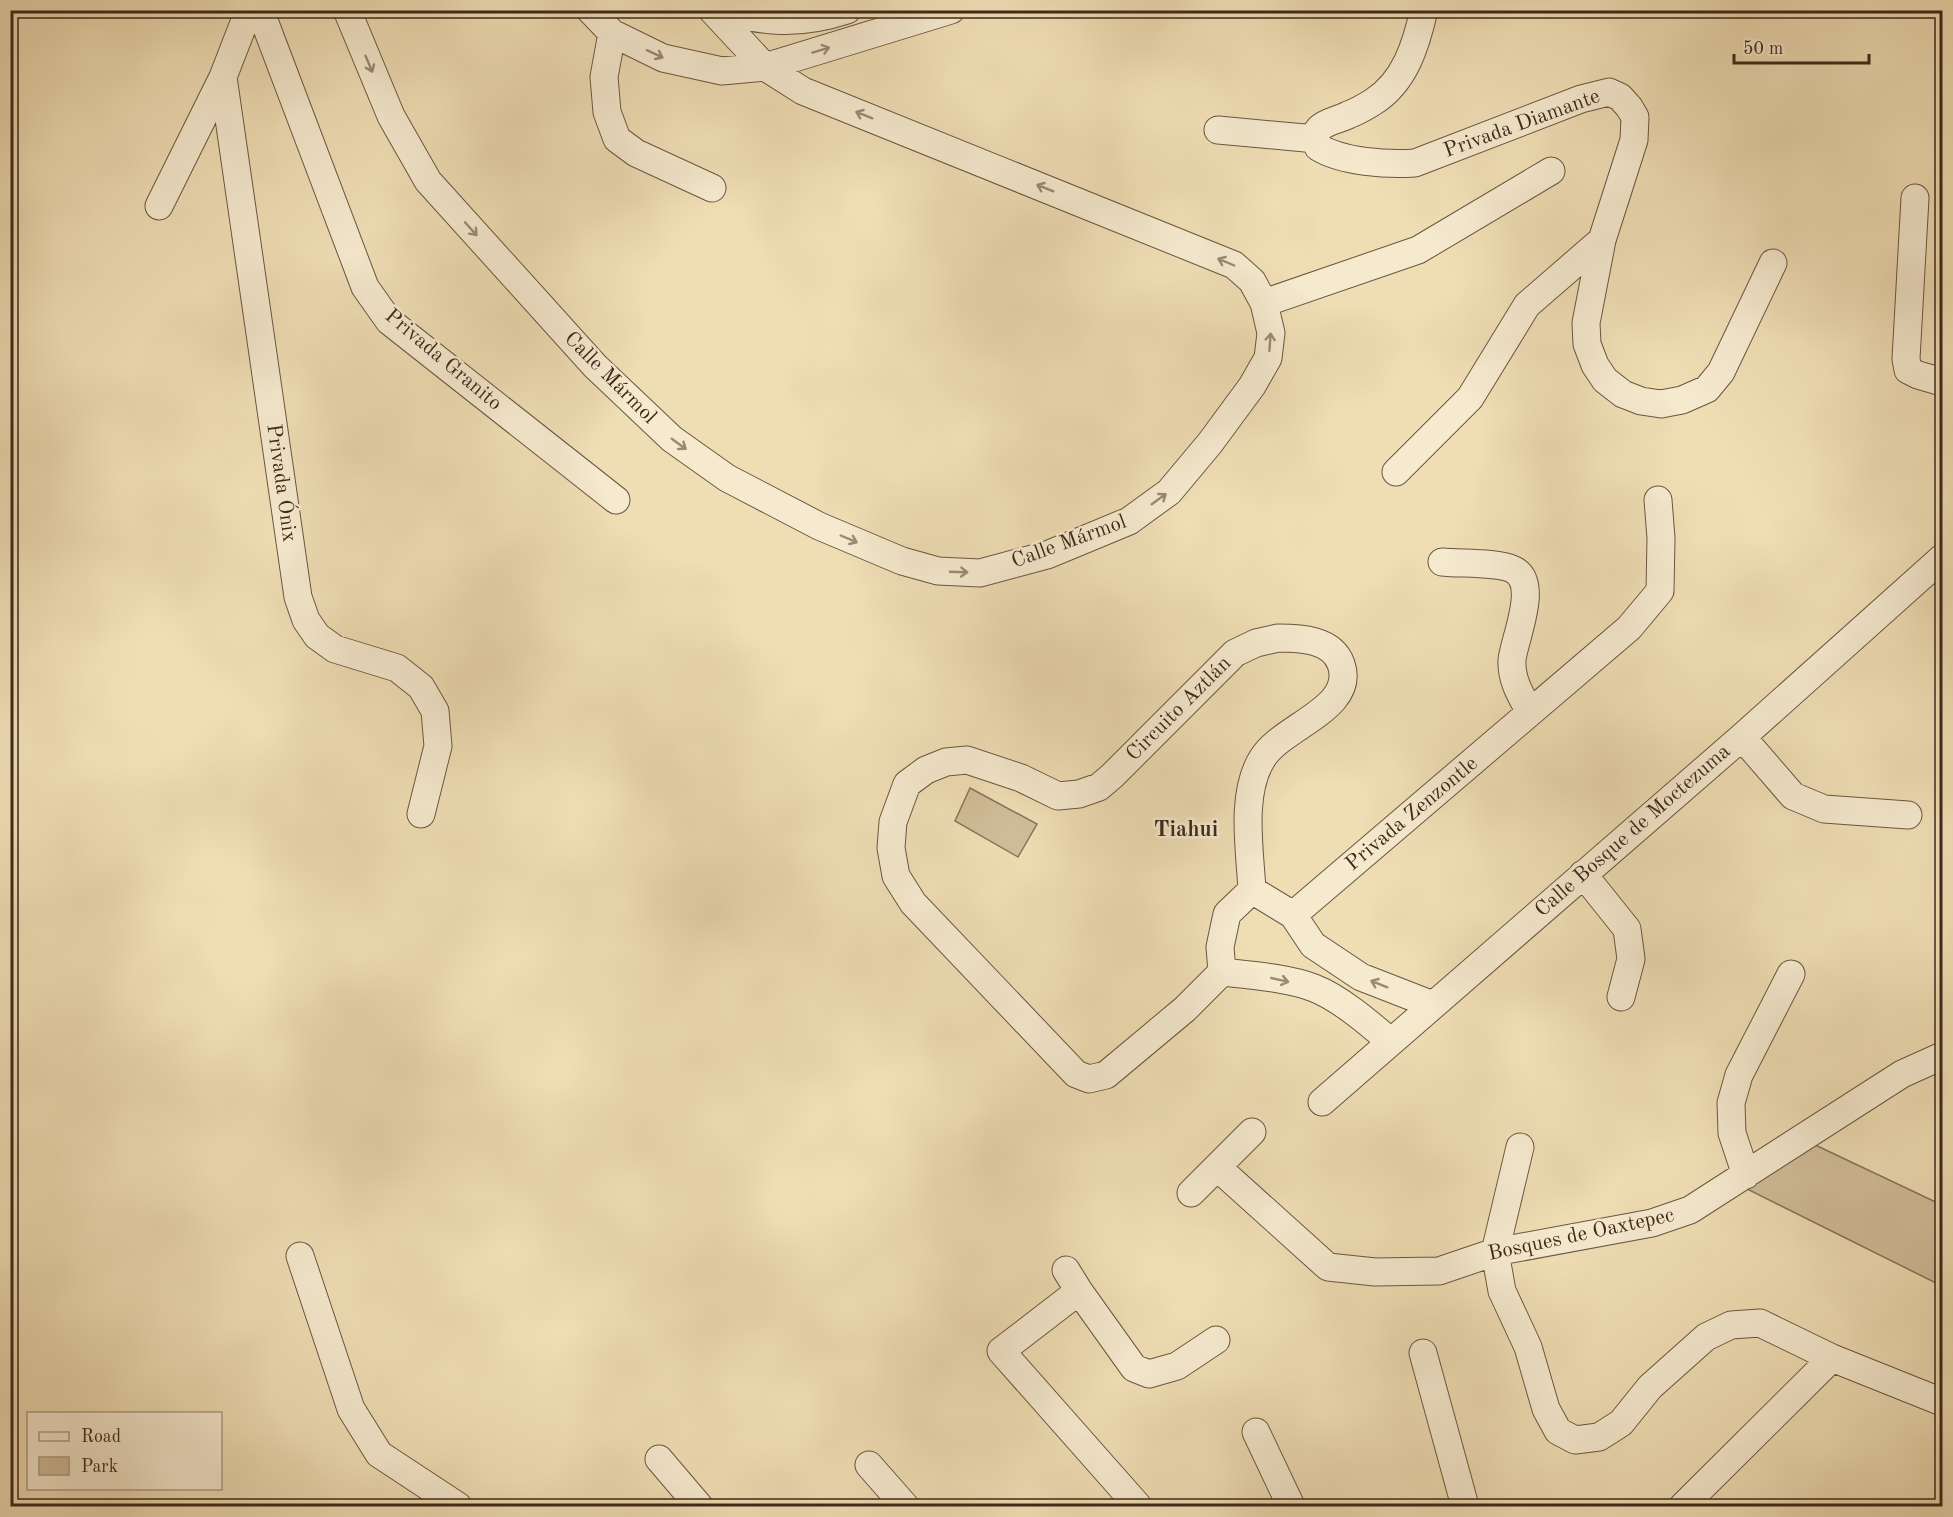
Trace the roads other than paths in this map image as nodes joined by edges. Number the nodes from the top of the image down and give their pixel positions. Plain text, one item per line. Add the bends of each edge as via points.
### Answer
1 (249, 10) edge
2 (260, 10) edge
3 (347, 10) edge
4 (590, 10) edge
5 (713, 10) edge
6 (847, 10) edge
7 (951, 10) edge
8 (1424, 10) edge
9 (612, 33) junction
10 (765, 67) junction
11 (223, 77) junction
12 (1218, 130) dead end
13 (1316, 139) junction
14 (1551, 171) dead end
15 (712, 188) dead end
16 (1915, 198) dead end
17 (159, 206) dead end
18 (1602, 240) junction
19 (1773, 263) dead end
20 (1264, 303) junction
21 (1942, 382) edge
22 (1396, 472) dead end
23 (616, 500) dead end
24 (1658, 500) dead end
25 (1942, 558) edge
26 (1442, 562) dead end
27 (1530, 712) junction
28 (1742, 737) junction
29 (421, 814) dead end
30 (1908, 815) dead end
31 (1583, 874) junction
32 (1252, 890) junction
33 (1293, 915) junction
34 (1222, 972) junction
35 (1791, 974) dead end
36 (1621, 997) dead end
37 (1433, 1005) junction
38 (1391, 1042) junction
39 (1942, 1056) edge
40 (1322, 1102) dead end
41 (1252, 1132) dead end
42 (1520, 1147) dead end
43 (1217, 1167) junction
44 (1746, 1175) junction
45 (1191, 1193) dead end
46 (1496, 1252) junction
47 (300, 1256) dead end
48 (1216, 1340) dead end
49 (1423, 1353) dead end
50 (1832, 1358) junction
51 (1942, 1402) edge
52 (1256, 1432) dead end
53 (658, 1459) dead end
54 (869, 1465) dead end
55 (458, 1506) edge
56 (699, 1506) edge
57 (905, 1506) edge
58 (1138, 1506) edge
59 (1291, 1506) edge
60 (1464, 1506) edge
61 (1683, 1506) edge

1 - 11 street
2 - 23 street, Privada Granito via 365,287 389,321
3 -> 20 street, Calle Mármol via 391,116 428,181 595,366 672,439 727,478 819,526 902,561 938,571 980,573 1047,555 1129,521 1169,492 1252,386 1268,358 1270,333
4 - 9 street
5 - 6 street via 758,20 798,22
5 - 10 street, Calle Mármol
10 -> 7 street
8 - 13 street via 1416,44 1400,77 1375,101 1324,124
9 -> 10 street via 663,58 722,71
9 - 15 street via 604,78 607,112 617,139 636,153
20 -> 10 street, Calle Mármol via 1252,281 1234,265 802,90
11 - 17 street
11 - 29 street, Privada Ónix via 298,597 306,621 317,636 335,649 397,668 421,687 435,711 438,746
12 - 13 street
13 - 18 street, Privada Diamante via 1318,147 1336,155 1392,164 1415,163 1581,99 1610,92 1635,117 1634,140
14 - 20 street via 1418,250
16 - 21 street via 1906,359 1908,370
18 - 19 street, Privada Diamante via 1586,323 1587,344 1605,380 1623,394 1661,404 1707,389 1721,372
18 - 22 street via 1527,305 1470,398
24 - 27 street, Privada Zenzontle via 1660,591 1629,628
25 - 28 street, Calle Bosque de Moctezuma
26 - 27 street via 1514,569 1524,582 1525,607 1512,661 1517,690
27 - 33 street, Privada Zenzontle
28 - 30 street via 1792,796 1824,809
28 - 31 street, Calle Bosque de Moctezuma
31 - 36 street via 1627,929 1630,959
31 - 37 street, Calle Bosque de Moctezuma
32 - 33 street
32 - 34 street via 1227,914 1220,947
32 - 34 street, Circuito Aztlán via 1248,820 1251,786 1262,759 1281,737 1327,708 1343,685 1339,658 1328,646 1302,639 1278,638 1235,653 1099,787 1058,796 1021,778 967,760 946,762 907,784 893,822 891,848 896,876 913,903 1076,1074 1089,1079 1106,1075 1185,1010
37 -> 33 street via 1361,976 1313,945
34 -> 38 street via 1263,976 1315,988 1359,1014
35 - 44 street via 1739,1075 1731,1103 1732,1133
37 - 38 street, Calle Bosque de Moctezuma
38 - 40 street, Calle Bosque de Moctezuma
39 - 44 street, Bosques de Oaxtepec via 1902,1074
41 - 43 street
42 - 46 street
43 - 45 street
43 - 46 street, Bosques de Oaxtepec via 1328,1267 1375,1272 1439,1271
44 - 46 street, Bosques de Oaxtepec via 1690,1210 1652,1223
46 - 50 street via 1502,1291 1528,1347 1546,1409 1558,1431 1575,1440 1599,1437 1621,1423 1650,1387 1706,1336 1731,1325 1760,1323
47 - 55 street via 356,1418 379,1454
48 - 58 street via 1177,1366 1149,1374 1134,1368 1073,1280 1001,1351
49 - 60 street
50 - 51 street
50 - 61 street
52 - 59 street
53 - 56 street
54 - 57 street

